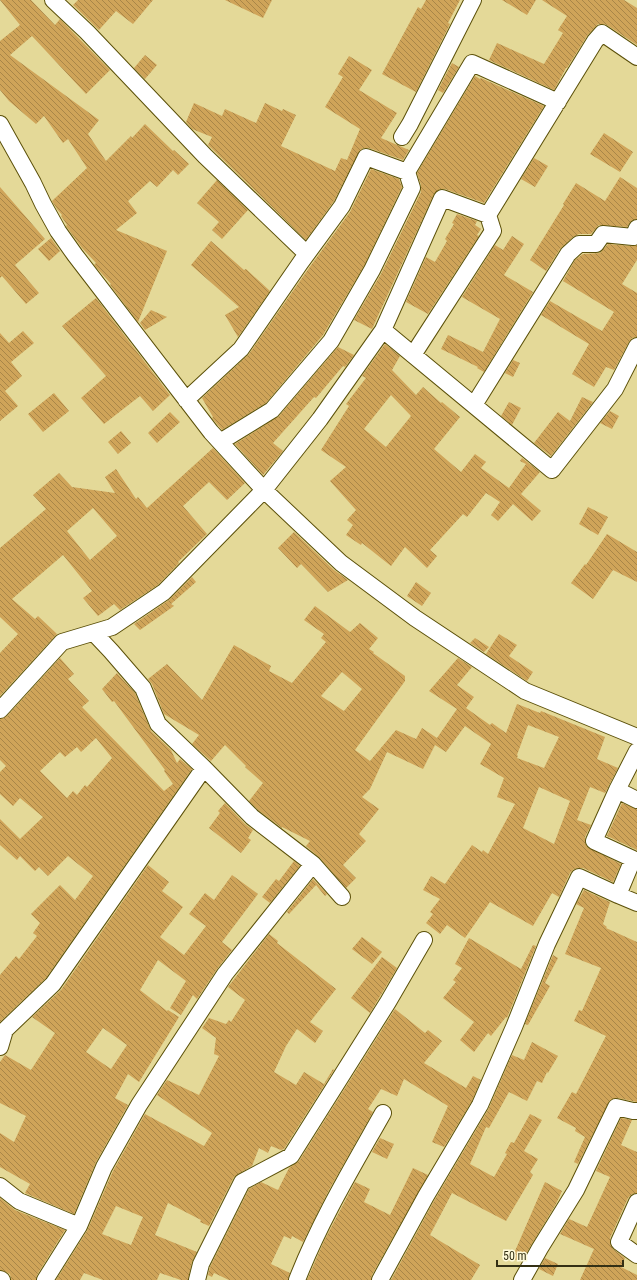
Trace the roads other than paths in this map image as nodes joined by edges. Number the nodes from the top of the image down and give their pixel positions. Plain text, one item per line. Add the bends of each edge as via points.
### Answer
1 (53, 0) edge
2 (473, 0) edge
3 (637, 57) edge
4 (558, 102) junction
5 (1, 130) edge
6 (402, 137) dead end
7 (407, 172) junction
8 (488, 215) junction
9 (637, 228) edge
10 (307, 254) junction
11 (383, 330) junction
12 (637, 346) edge
13 (413, 355) junction
14 (186, 400) junction
15 (474, 405) junction
16 (220, 442) junction
17 (264, 490) junction
18 (94, 633) junction
19 (0, 710) edge
20 (637, 737) edge
21 (637, 751) edge
22 (204, 768) junction
23 (617, 790) junction
24 (637, 800) edge
25 (635, 860) edge
26 (313, 864) junction
27 (618, 895) junction
28 (342, 897) dead end
29 (637, 903) edge
30 (424, 940) dead end
31 (0, 1047) edge
32 (637, 1111) edge
33 (383, 1113) dead end
34 (0, 1186) edge
35 (637, 1202) edge
36 (79, 1226) junction
37 (637, 1255) edge
38 (45, 1280) edge
39 (197, 1280) edge
40 (297, 1280) edge
41 (380, 1280) edge
42 (522, 1280) edge

1 - 10 street via 87,32 205,156
2 - 6 street
3 - 4 street via 602,33
4 - 7 street via 472,63
4 - 8 street
5 - 14 street via 22,162 58,231
7 - 10 street via 366,157 342,206
7 - 16 street via 412,188 372,270 331,341 272,410
8 - 11 street via 442,198
8 - 13 street via 493,231
9 - 15 street via 633,237 603,234 596,244 578,244 568,254
10 - 14 street via 240,349
11 - 13 street
11 - 17 street via 320,419
12 - 15 street via 615,389 552,470
13 - 15 street
14 - 16 street
16 - 17 street
17 - 18 street via 164,592 112,627
17 - 20 street via 341,563 415,618 525,691
18 - 19 street via 62,642
18 - 22 street via 143,688 158,724
21 - 23 street
22 - 26 street via 252,816
22 - 31 street via 53,984 5,1030
23 - 24 street
23 - 25 street via 594,841
25 - 27 street
26 - 28 street
26 - 36 street via 225,974 139,1105 104,1167
27 - 29 street
27 - 41 street via 579,877 547,944 480,1105
30 - 39 street via 291,1156 242,1182 201,1264
32 - 42 street via 616,1107 576,1190
33 - 40 street via 332,1202
34 - 36 street via 19,1201
35 - 37 street via 619,1242
36 - 38 street

